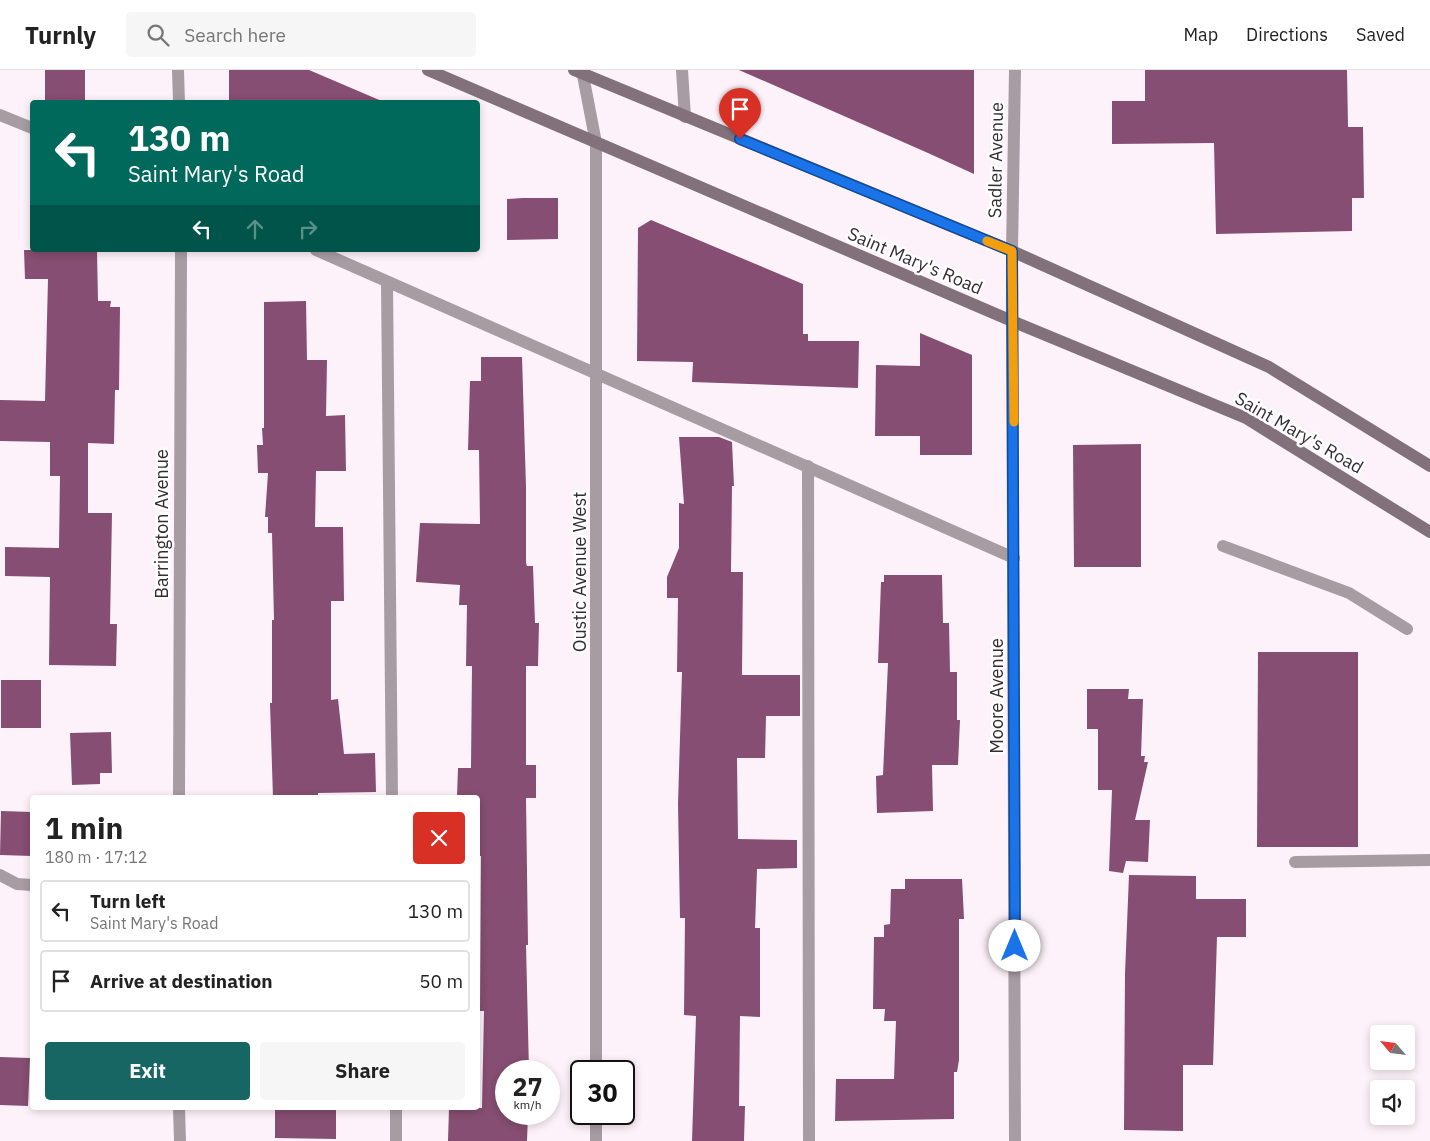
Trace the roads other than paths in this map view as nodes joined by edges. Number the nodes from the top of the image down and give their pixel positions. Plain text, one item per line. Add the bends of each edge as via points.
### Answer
1 (178, 70) edge
2 (428, 70) edge
3 (682, 70) edge
4 (1015, 70) edge
5 (579, 71) edge
6 (179, 100) edge
7 (0, 115) edge
8 (686, 117) junction
9 (30, 127) edge
10 (596, 143) junction
11 (1012, 251) junction
12 (181, 252) edge
13 (320, 252) edge
14 (387, 283) junction
15 (1012, 321) junction
16 (597, 374) junction
17 (808, 466) junction
18 (1430, 466) edge
19 (1429, 528) edge
20 (1223, 546) dead end
21 (1014, 558) junction
22 (1406, 629) dead end
23 (179, 795) edge
24 (392, 795) edge
25 (1430, 860) edge
26 (1295, 862) dead end
27 (0, 875) edge
28 (30, 885) edge
29 (596, 1060) edge
30 (180, 1110) edge
31 (396, 1110) edge
32 (596, 1125) edge
33 (180, 1141) edge
34 (396, 1141) edge
35 (596, 1141) edge
36 (809, 1141) edge
37 (1016, 1141) edge

1 - 6 street
2 - 10 main road, Saint Mary's Road
3 - 8 street
4 - 11 street, Sadler Avenue
5 - 8 main road
5 - 10 street, Oustic Avenue West
7 - 9 street
8 - 11 main road
10 - 15 main road, Saint Mary's Road
10 - 16 street, Oustic Avenue West
11 - 15 street, Moore Avenue
11 - 18 main road via 1269,368
12 - 23 street, Barrington Avenue
13 - 14 street
14 - 16 street
14 - 24 street
15 - 19 main road, Saint Mary's Road via 1246,418
15 - 21 street, Moore Avenue
16 - 17 street
16 - 29 street, Oustic Avenue West
17 - 21 street
17 - 36 street
20 - 22 street via 1349,593
21 - 37 street, Moore Avenue
25 - 26 street
27 - 28 street via 17,884
30 - 33 street
31 - 34 street
32 - 35 street

